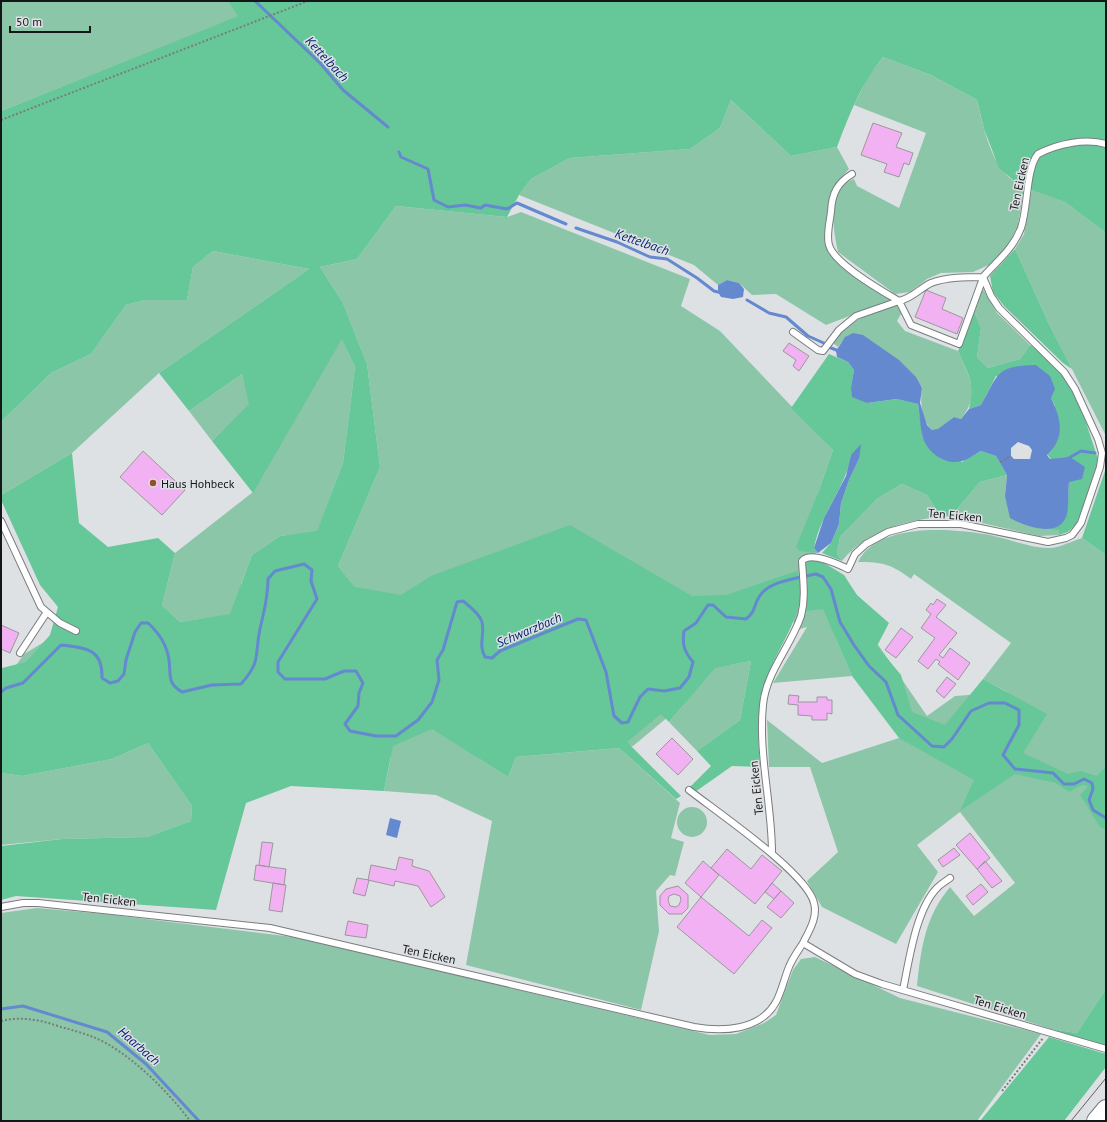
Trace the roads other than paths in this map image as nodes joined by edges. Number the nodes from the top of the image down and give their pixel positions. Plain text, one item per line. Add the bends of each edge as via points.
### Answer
1 (1106, 144) edge
2 (852, 174) dead end
3 (983, 277) junction
4 (899, 301) junction
5 (793, 332) dead end
6 (1, 521) edge
7 (47, 612) junction
8 (76, 631) dead end
9 (20, 653) dead end
10 (690, 790) dead end
11 (772, 853) junction
12 (950, 878) dead end
13 (1, 907) edge
14 (803, 944) junction
15 (903, 990) junction
16 (1106, 1049) edge
17 (1106, 1109) edge
18 (1096, 1121) edge

1 - 3 lane, Ten Eicken via 1081,142 1038,154 1032,164 1023,219 1017,237 1007,252
2 - 4 lane via 834,191 828,244 838,260
3 - 4 lane via 942,279 914,296
3 - 4 lane via 959,344 911,325
3 - 11 lane, Ten Eicken via 999,308 1064,372 1078,395 1098,439 1102,453 1100,467 1081,524 1072,535 1048,542 961,524 918,524 888,532 866,544 855,554 848,569 820,558 804,558 801,615 768,682 763,704
4 - 5 lane via 856,316 839,330 822,351
6 - 7 lane via 41,607
7 - 8 lane via 60,623
7 - 9 lane
10 - 11 lane, Ten Eicken
11 - 14 lane, Ten Eicken via 808,890 814,901 815,916
12 - 15 lane via 930,897 921,917 914,937
13 - 14 lane, Ten Eicken via 38,903 270,928 694,1027 721,1030 747,1025 767,1014 776,1001 789,966
14 - 15 lane, Ten Eicken via 855,974
15 - 16 lane, Ten Eicken
17 - 18 main road

